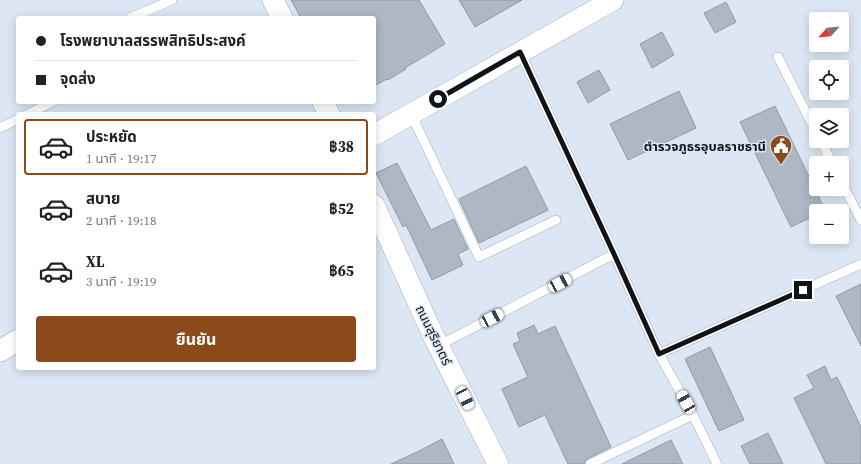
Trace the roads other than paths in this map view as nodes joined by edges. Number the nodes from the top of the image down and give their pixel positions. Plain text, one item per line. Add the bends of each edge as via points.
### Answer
1 (172, 0) edge
2 (273, 0) edge
3 (613, 0) edge
4 (135, 16) edge
5 (281, 16) edge
6 (520, 52) junction
7 (778, 56) dead end
8 (48, 104) edge
9 (32, 112) edge
10 (411, 114) junction
11 (809, 118) edge
12 (16, 120) edge
13 (0, 128) edge
14 (376, 134) edge
15 (849, 196) edge
16 (376, 209) edge
17 (556, 220) dead end
18 (861, 220) edge
19 (614, 254) junction
20 (861, 264) edge
21 (16, 341) edge
22 (438, 346) junction
23 (0, 351) edge
24 (659, 354) junction
25 (693, 414) junction
26 (498, 464) edge
27 (590, 464) edge
28 (716, 464) edge

1 - 4 lane
2 - 5 street
3 - 6 street
6 - 10 street
6 - 19 lane
7 - 11 lane
8 - 9 lane
10 - 14 street
10 - 17 lane via 479,257
12 - 13 lane
15 - 18 lane
16 - 22 street, ถนนสุริยาตร์
19 - 22 lane
19 - 24 lane
20 - 24 lane
21 - 23 street
22 - 26 street, ถนนสุริยาตร์
24 - 25 lane
25 - 27 lane
25 - 28 lane

